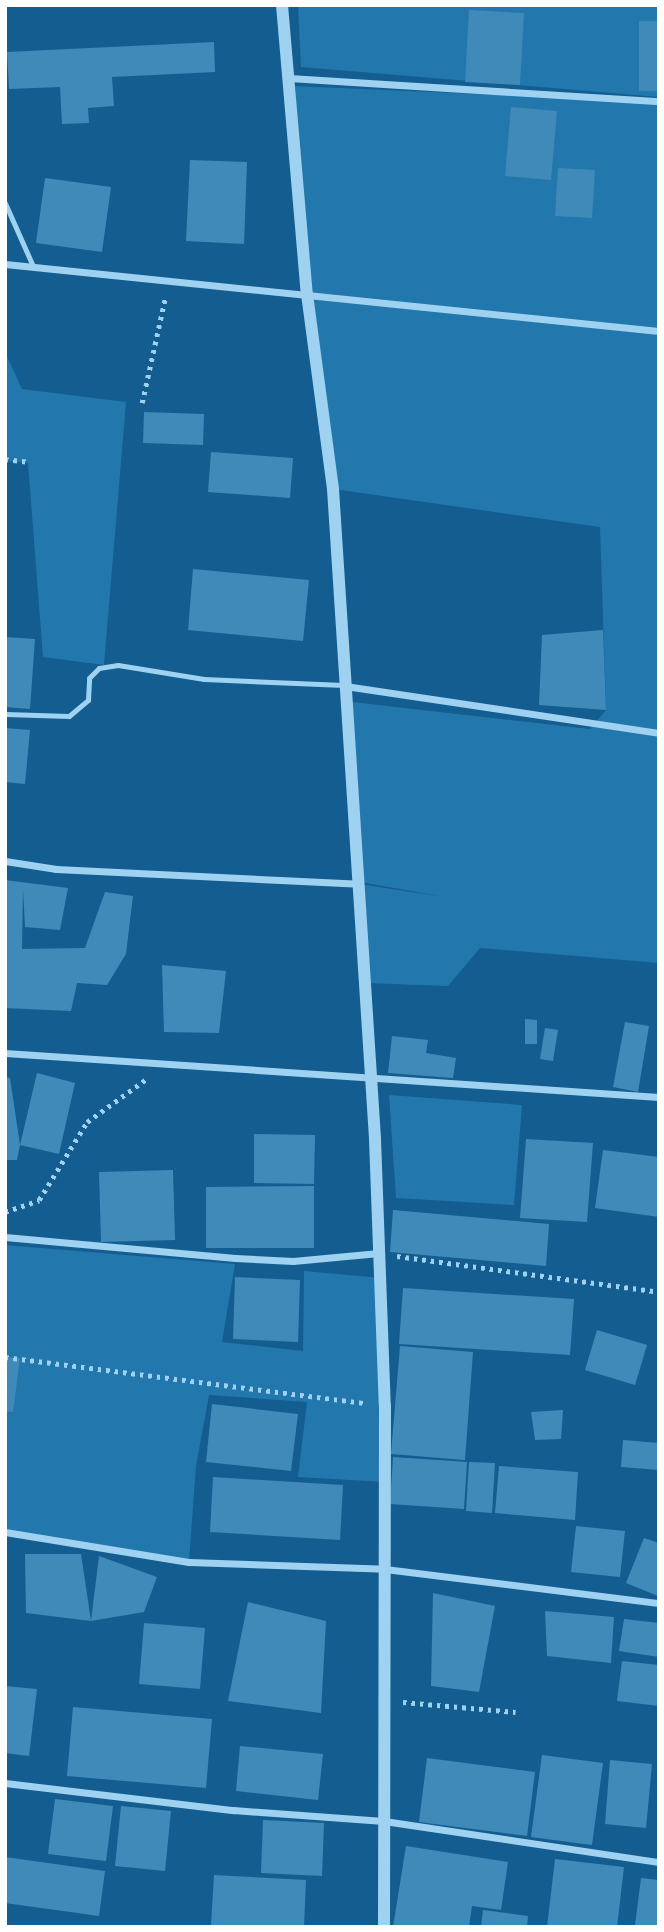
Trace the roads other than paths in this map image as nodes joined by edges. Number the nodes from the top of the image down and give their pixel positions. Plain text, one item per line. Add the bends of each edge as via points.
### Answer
1 (282, 5) edge
2 (289, 78) junction
3 (659, 102) edge
4 (5, 203) edge
5 (5, 264) edge
6 (33, 264) junction
7 (307, 294) junction
8 (659, 331) edge
9 (344, 685) junction
10 (5, 714) edge
11 (659, 733) edge
12 (5, 861) edge
13 (359, 884) junction
14 (5, 1053) edge
15 (370, 1078) junction
16 (659, 1097) edge
17 (5, 1237) edge
18 (379, 1253) junction
19 (5, 1532) edge
20 (385, 1569) junction
21 (659, 1603) edge
22 (5, 1783) edge
23 (384, 1821) junction
24 (659, 1862) edge
25 (384, 1927) edge

1 - 2 street
2 - 3 street
2 - 7 street
4 - 6 lane
5 - 6 street
6 - 7 street
7 - 8 street
7 - 9 street via 333,489
9 - 10 lane via 205,679 118,665 99,668 89,678 88,700 69,716
9 - 11 street
9 - 13 street
12 - 13 street via 56,869
13 - 15 street
14 - 15 street
15 - 16 street
15 - 18 street
17 - 18 street via 258,1259
18 - 20 street
19 - 20 street via 189,1562
20 - 21 street
20 - 23 street
22 - 23 street via 233,1810
23 - 24 street
23 - 25 street

